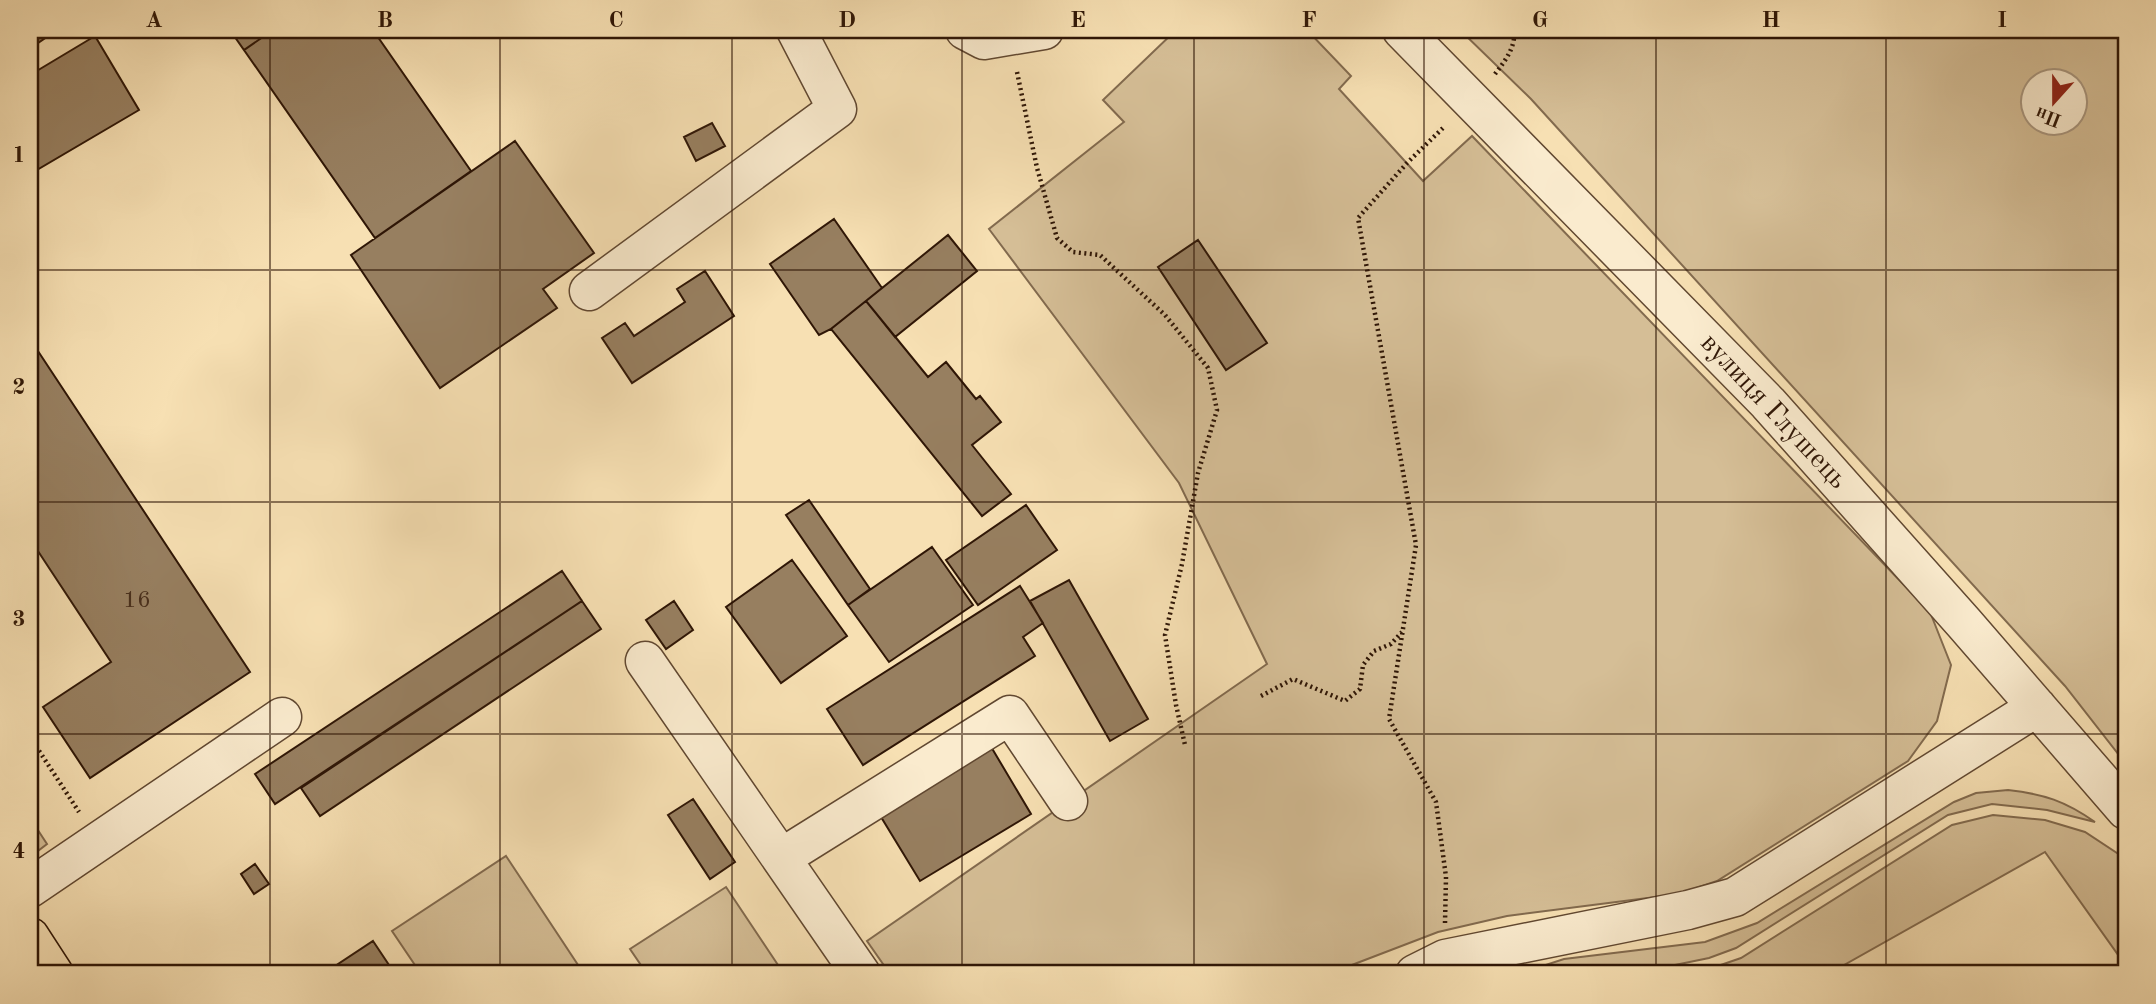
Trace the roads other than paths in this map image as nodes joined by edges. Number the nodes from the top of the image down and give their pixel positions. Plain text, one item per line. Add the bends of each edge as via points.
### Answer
1 (796, 30) edge
2 (965, 30) edge
3 (1402, 30) edge
4 (1027, 33) edge
5 (590, 291) dead end
6 (645, 661) dead end
7 (2037, 707) junction
8 (282, 717) dead end
9 (1068, 801) dead end
10 (2126, 810) edge
11 (781, 858) junction
12 (30, 888) edge
13 (30, 937) edge
14 (1430, 967) edge
15 (54, 974) edge
16 (861, 974) edge

1 - 5 street via 837,109
2 - 4 street via 984,40
3 - 7 street, вулиця Глушець via 1769,403
6 - 11 street
7 - 10 street, вулиця Глушець
7 - 14 street via 1735,897
8 - 12 street
9 - 11 street via 1010,715
11 - 16 street
13 - 15 main road

